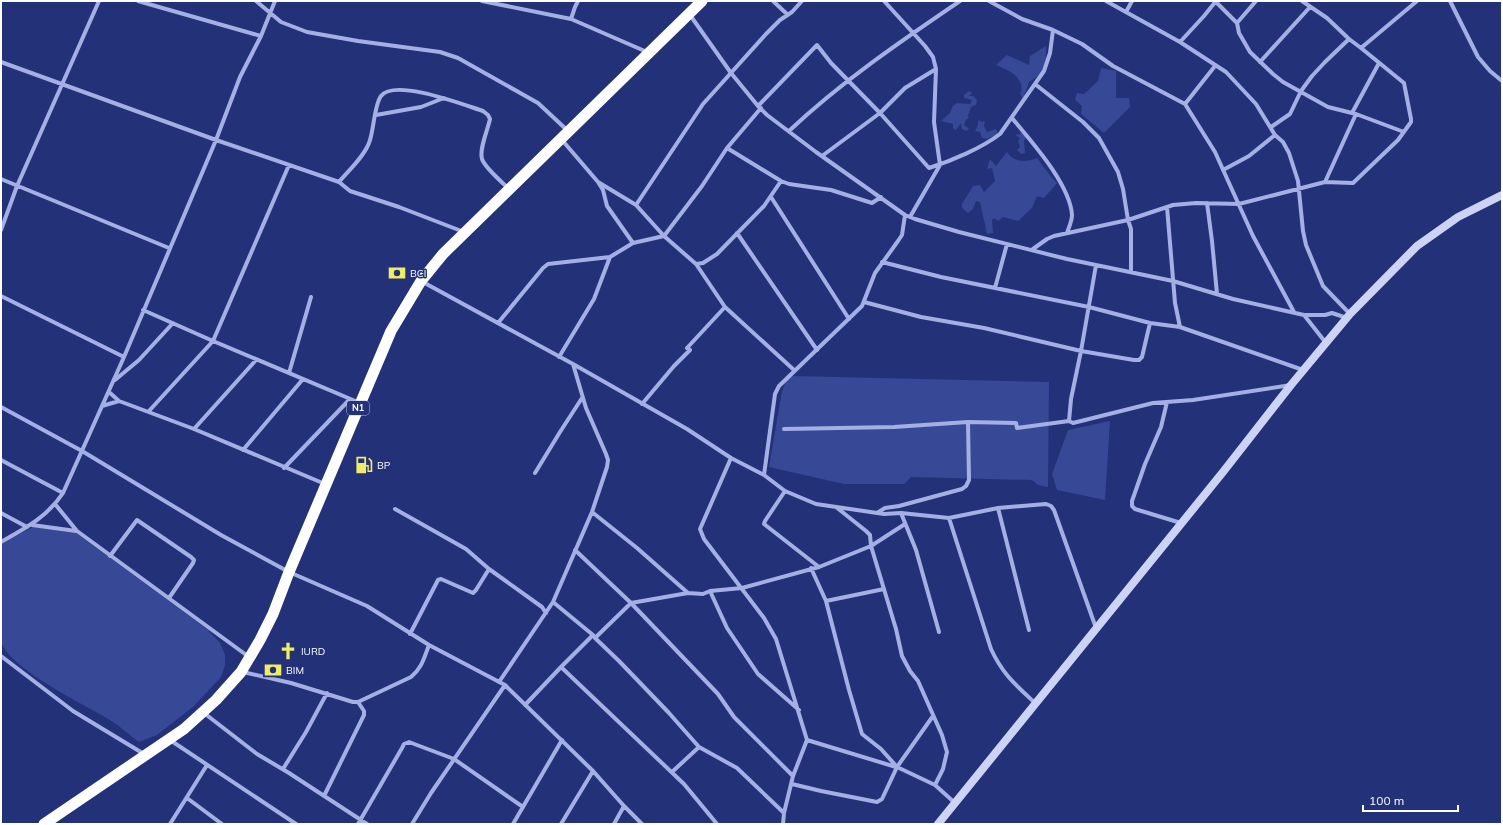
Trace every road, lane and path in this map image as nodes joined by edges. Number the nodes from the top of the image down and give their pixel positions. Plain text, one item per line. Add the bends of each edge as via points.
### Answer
1 (99, 1) edge
2 (138, 1) edge
3 (256, 1) edge
4 (275, 1) edge
5 (482, 1) edge
6 (578, 1) edge
7 (702, 1) edge
8 (773, 1) edge
9 (802, 1) edge
10 (884, 1) edge
11 (960, 1) edge
12 (989, 1) edge
13 (1106, 1) edge
14 (1132, 1) edge
15 (1215, 1) edge
16 (1256, 1) edge
17 (1302, 1) edge
18 (1416, 1) edge
19 (1450, 1) edge
20 (1310, 7) junction
21 (1126, 12) junction
22 (270, 14) junction
23 (689, 14) junction
24 (788, 15) junction
25 (571, 19) junction
26 (1237, 23) junction
27 (1053, 30) junction
28 (914, 32) junction
29 (261, 36) junction
30 (1349, 39) junction
31 (1180, 42) junction
32 (1361, 48) junction
33 (649, 53) junction
34 (1, 62) edge
35 (1260, 62) junction
36 (1379, 63) junction
37 (1215, 66) junction
38 (936, 69) junction
39 (732, 73) junction
40 (848, 81) junction
41 (1502, 81) edge
42 (62, 84) junction
43 (1035, 84) junction
44 (1302, 91) junction
45 (444, 98) junction
46 (1185, 104) junction
47 (759, 107) junction
48 (880, 113) junction
49 (1354, 114) junction
50 (376, 115) junction
51 (1012, 118) junction
52 (1271, 127) junction
53 (789, 131) junction
54 (1404, 132) junction
55 (564, 135) junction
56 (1275, 136) junction
57 (216, 140) junction
58 (727, 148) junction
59 (822, 156) junction
60 (289, 165) junction
61 (940, 165) junction
62 (1223, 170) junction
63 (1, 180) edge
64 (781, 181) junction
65 (339, 182) junction
66 (598, 182) junction
67 (1325, 182) junction
68 (17, 186) junction
69 (1299, 188) junction
70 (509, 189) junction
71 (1502, 195) edge
72 (771, 197) junction
73 (881, 197) junction
74 (1206, 203) junction
75 (1239, 204) junction
76 (636, 205) junction
77 (1166, 207) junction
78 (905, 215) junction
79 (910, 217) junction
80 (1128, 220) junction
81 (1, 230) edge
82 (465, 232) junction
83 (737, 233) junction
84 (1067, 233) junction
85 (664, 236) junction
86 (633, 243) junction
87 (1008, 244) junction
88 (169, 248) junction
89 (1032, 250) junction
90 (610, 257) junction
91 (882, 262) junction
92 (696, 264) junction
93 (1096, 265) junction
94 (1131, 272) junction
95 (421, 281) junction
96 (1173, 281) junction
97 (995, 288) junction
98 (1217, 294) junction
99 (1, 296) edge
100 (311, 297) dead end
101 (864, 302) junction
102 (725, 307) junction
103 (1089, 307) junction
104 (143, 310) junction
105 (1294, 312) junction
106 (1304, 315) junction
107 (1349, 316) junction
108 (848, 319) junction
109 (173, 323) junction
110 (498, 323) junction
111 (1150, 324) junction
112 (1180, 327) junction
113 (212, 341) junction
114 (1326, 343) junction
115 (817, 350) junction
116 (1082, 351) junction
117 (559, 356) junction
118 (124, 357) junction
119 (256, 360) junction
120 (573, 364) junction
121 (794, 370) junction
122 (1304, 370) junction
123 (289, 373) junction
124 (304, 379) junction
125 (114, 381) junction
126 (1291, 385) junction
127 (109, 392) junction
128 (582, 398) junction
129 (119, 401) junction
130 (355, 401) junction
131 (1167, 402) junction
132 (642, 404) junction
133 (1, 406) edge
134 (102, 406) junction
135 (149, 411) junction
136 (1069, 421) junction
137 (968, 422) junction
138 (194, 429) junction
139 (784, 429) dead end
140 (243, 450) junction
141 (82, 451) junction
142 (732, 458) junction
143 (1, 460) edge
144 (284, 468) junction
145 (536, 474) dead end
146 (764, 475) junction
147 (326, 485) junction
148 (785, 491) junction
149 (63, 493) junction
150 (55, 504) junction
151 (836, 507) junction
152 (998, 508) junction
153 (395, 509) dead end
154 (592, 512) junction
155 (1, 513) edge
156 (878, 513) junction
157 (901, 513) junction
158 (949, 518) junction
159 (1181, 523) junction
160 (906, 524) junction
161 (32, 525) junction
162 (27, 527) junction
163 (76, 531) junction
164 (1, 542) edge
165 (871, 546) junction
166 (575, 550) junction
167 (110, 556) junction
168 (819, 567) junction
169 (811, 568) junction
170 (489, 569) junction
171 (289, 572) junction
172 (742, 588) junction
173 (884, 589) junction
174 (710, 591) junction
175 (688, 593) junction
176 (169, 598) junction
177 (826, 601) junction
178 (553, 602) junction
179 (631, 603) junction
180 (546, 613) junction
181 (1096, 628) junction
182 (1028, 630) dead end
183 (939, 632) dead end
184 (410, 634) junction
185 (594, 636) junction
186 (429, 645) junction
187 (1, 655) edge
188 (250, 658) junction
189 (561, 666) junction
190 (241, 672) junction
191 (499, 682) junction
192 (505, 685) junction
193 (327, 693) junction
194 (358, 702) junction
195 (1036, 704) junction
196 (525, 705) junction
197 (799, 710) junction
198 (204, 712) junction
199 (933, 716) junction
200 (170, 740) junction
201 (562, 740) junction
202 (807, 740) junction
203 (699, 747) junction
204 (147, 756) junction
205 (454, 759) junction
206 (207, 765) junction
207 (896, 767) junction
208 (283, 769) junction
209 (593, 771) junction
210 (672, 772) junction
211 (793, 776) junction
212 (792, 784) junction
213 (935, 785) junction
214 (324, 796) junction
215 (187, 798) junction
216 (955, 803) junction
217 (624, 806) junction
218 (523, 807) junction
219 (784, 813) junction
220 (359, 822) edge
221 (44, 824) edge
222 (170, 824) edge
223 (222, 824) edge
224 (296, 824) edge
225 (367, 824) edge
226 (412, 824) edge
227 (513, 824) edge
228 (561, 824) edge
229 (614, 824) edge
230 (642, 824) edge
231 (717, 824) edge
232 (782, 824) edge
233 (938, 824) edge

1 - 42 street
2 - 29 street
3 - 22 street
4 - 22 street
5 - 25 street
6 - 25 street
7 - 23 highway, N1
8 - 24 street
9 - 24 street
10 - 28 street
11 - 28 street
12 - 27 street via 1022,19
13 - 21 street
14 - 21 street
15 - 26 street
15 - 31 street
16 - 26 street
17 - 20 street
18 - 32 street
19 - 41 street via 1478,57
20 - 30 street via 1327,18
20 - 35 street
21 - 31 street
22 - 29 street
22 - 55 street via 281,22 307,32 440,52 458,58 538,103
23 - 33 highway, N1
23 - 39 street
24 - 39 street via 766,34
25 - 33 street
26 - 35 street via 1250,52
27 - 43 street via 1047,64
27 - 46 street via 1082,44 1113,66
28 - 38 street via 933,56
28 - 40 street
29 - 57 street via 240,77
30 - 32 street
30 - 44 street via 1325,62
31 - 37 street
32 - 36 street
33 - 55 highway, N1
34 - 42 street
35 - 44 street via 1283,82
36 - 49 street
36 - 54 street via 1400,80 1405,88 1411,119
37 - 46 street
37 - 52 street via 1226,72 1240,86
38 - 48 street via 905,88
38 - 61 street via 934,122
39 - 47 street
39 - 76 street via 700,109
40 - 47 street via 816,45
40 - 48 street
40 - 53 street
42 - 57 street
42 - 68 street
43 - 51 street
43 - 80 street via 1099,138 1118,172
44 - 49 street via 1328,107
44 - 52 street via 1290,114
45 - 50 street via 421,107
45 - 50 street via 412,91 385,92 380,98
45 - 70 street via 488,115 490,119 482,158
46 - 62 street via 1215,152
47 - 53 street
47 - 58 street
48 - 59 street
48 - 61 street via 929,168
49 - 54 street
49 - 67 street
50 - 65 street via 366,151
51 - 61 street via 991,141
51 - 84 street via 1064,190 1072,213
52 - 56 street
53 - 59 street
54 - 67 street via 1353,183
55 - 66 street
55 - 70 highway, N1
56 - 62 street via 1249,156
56 - 69 street via 1283,142 1289,153
57 - 60 street
57 - 88 street
58 - 64 street
58 - 85 street
59 - 73 street
60 - 65 street
60 - 113 street
61 - 79 street
62 - 75 street
63 - 68 street
64 - 72 street
64 - 73 street via 831,190 872,203
65 - 82 street via 350,191
66 - 76 street
66 - 86 street via 608,206
67 - 69 street
68 - 81 street
68 - 88 street
69 - 75 street
69 - 107 street via 1306,245 1323,286
70 - 82 highway, N1
71 - 107 street via 1458,217 1416,246
72 - 83 street
72 - 108 street
73 - 78 street
74 - 75 street
74 - 77 street
74 - 98 street
75 - 105 street via 1253,236
76 - 85 street
77 - 80 street
77 - 96 street
78 - 79 street
78 - 91 street via 902,235
79 - 87 street
80 - 84 street
80 - 94 street via 1132,229
82 - 95 highway, N1
83 - 92 street via 710,260
83 - 115 street
84 - 89 street via 1047,239
85 - 86 street
85 - 92 street
86 - 90 street
87 - 89 street
87 - 97 street
88 - 104 street
89 - 93 street
90 - 110 street via 548,264
90 - 117 street via 594,298
91 - 97 street
91 - 101 street
92 - 102 street
93 - 94 street
93 - 103 street
94 - 96 street
95 - 110 street
95 - 130 highway, N1 via 391,331
96 - 98 street
96 - 112 street
97 - 103 street
98 - 105 street
99 - 118 street
100 - 123 street
101 - 108 street
101 - 116 street
102 - 121 street
102 - 132 street via 687,348 690,350
103 - 111 street
103 - 116 street
104 - 109 street
104 - 118 street
105 - 106 street
106 - 107 street via 1332,313
106 - 114 street
107 - 114 street
108 - 115 street
109 - 113 street
109 - 125 street via 139,360
110 - 117 street
111 - 112 street
111 - 116 street via 1139,360
112 - 122 street
113 - 119 street
113 - 135 street
114 - 122 street
115 - 121 street
116 - 136 street via 1071,399
117 - 120 street
118 - 125 street
119 - 123 street
119 - 138 street
120 - 128 street
120 - 132 street
121 - 146 street via 775,394
122 - 126 street
123 - 124 street
124 - 130 street
124 - 140 street
125 - 127 street
126 - 131 street
126 - 159 street
127 - 129 street
127 - 134 street
128 - 145 street
128 - 154 street via 608,460
129 - 134 street
129 - 135 street
130 - 144 street
130 - 147 highway, N1
131 - 136 street via 1153,403 1073,423
131 - 159 street via 1161,427 1145,464 1132,506
132 - 142 street
133 - 141 street
134 - 141 street
135 - 138 street
136 - 137 street via 1017,428 1016,423
137 - 139 street via 894,427
137 - 156 street via 969,480 966,486 885,508
138 - 140 street
140 - 144 street
141 - 149 street
141 - 171 street via 221,535
142 - 146 street
142 - 172 street via 700,529 704,539
143 - 149 street
144 - 147 street
146 - 148 street
147 - 171 highway, N1
148 - 151 street via 816,504
148 - 168 street via 764,524
149 - 150 street
150 - 161 street
150 - 163 street
151 - 156 street
151 - 165 street via 866,530 870,535
152 - 158 street
152 - 181 street via 1046,504 1051,506
152 - 182 street
153 - 170 street via 466,549
154 - 166 street
154 - 175 street
155 - 162 street
156 - 157 street
157 - 158 street
157 - 160 street
158 - 195 street via 991,649 1008,677
159 - 181 street
160 - 165 street
160 - 183 street
161 - 162 street
161 - 163 street
162 - 164 street
163 - 167 street
165 - 168 street
165 - 173 street
166 - 178 street
166 - 179 street
167 - 176 street
167 - 176 street via 137,520 191,557 193,563
168 - 169 street
169 - 172 street
169 - 177 street
170 - 180 street via 542,607
170 - 184 street via 473,593 438,580
171 - 184 street via 362,604
171 - 188 highway, N1 via 267,627
172 - 174 street
172 - 197 street via 776,639
173 - 177 street
173 - 199 street via 902,656 918,681
174 - 175 street via 699,595
174 - 197 street via 727,628 758,674
175 - 179 street
176 - 188 street
177 - 207 street via 862,734
178 - 180 street
178 - 185 street
179 - 185 street
179 - 211 street via 718,694 734,717
180 - 191 street
181 - 195 street
184 - 186 street
185 - 189 street
185 - 203 street
186 - 191 street
186 - 194 street via 422,664 411,677
187 - 204 street via 73,710
188 - 190 highway, N1
189 - 196 street
189 - 210 street
190 - 193 street
190 - 198 highway, N1
191 - 192 street
192 - 196 street
192 - 205 street
193 - 194 street
193 - 208 street
194 - 214 street via 364,716
195 - 216 street
196 - 201 street
197 - 202 street
198 - 200 highway, N1
198 - 208 street via 257,754
199 - 207 street
199 - 213 street via 947,752 943,770
200 - 204 highway, N1
200 - 206 street
201 - 209 street
201 - 218 street
202 - 207 street
202 - 211 street
203 - 210 street
203 - 219 street via 737,768
204 - 221 highway, N1
205 - 218 street
205 - 220 street via 409,742 404,744
205 - 226 street
206 - 215 street
206 - 224 street
207 - 212 street via 882,799 878,802
207 - 213 street
208 - 214 street
209 - 217 street
209 - 228 street
210 - 231 street
211 - 212 street
212 - 219 street
213 - 216 street
214 - 220 street
215 - 222 street
215 - 223 street
216 - 233 street
217 - 229 street
217 - 230 street
218 - 227 street
219 - 232 street
220 - 225 street

